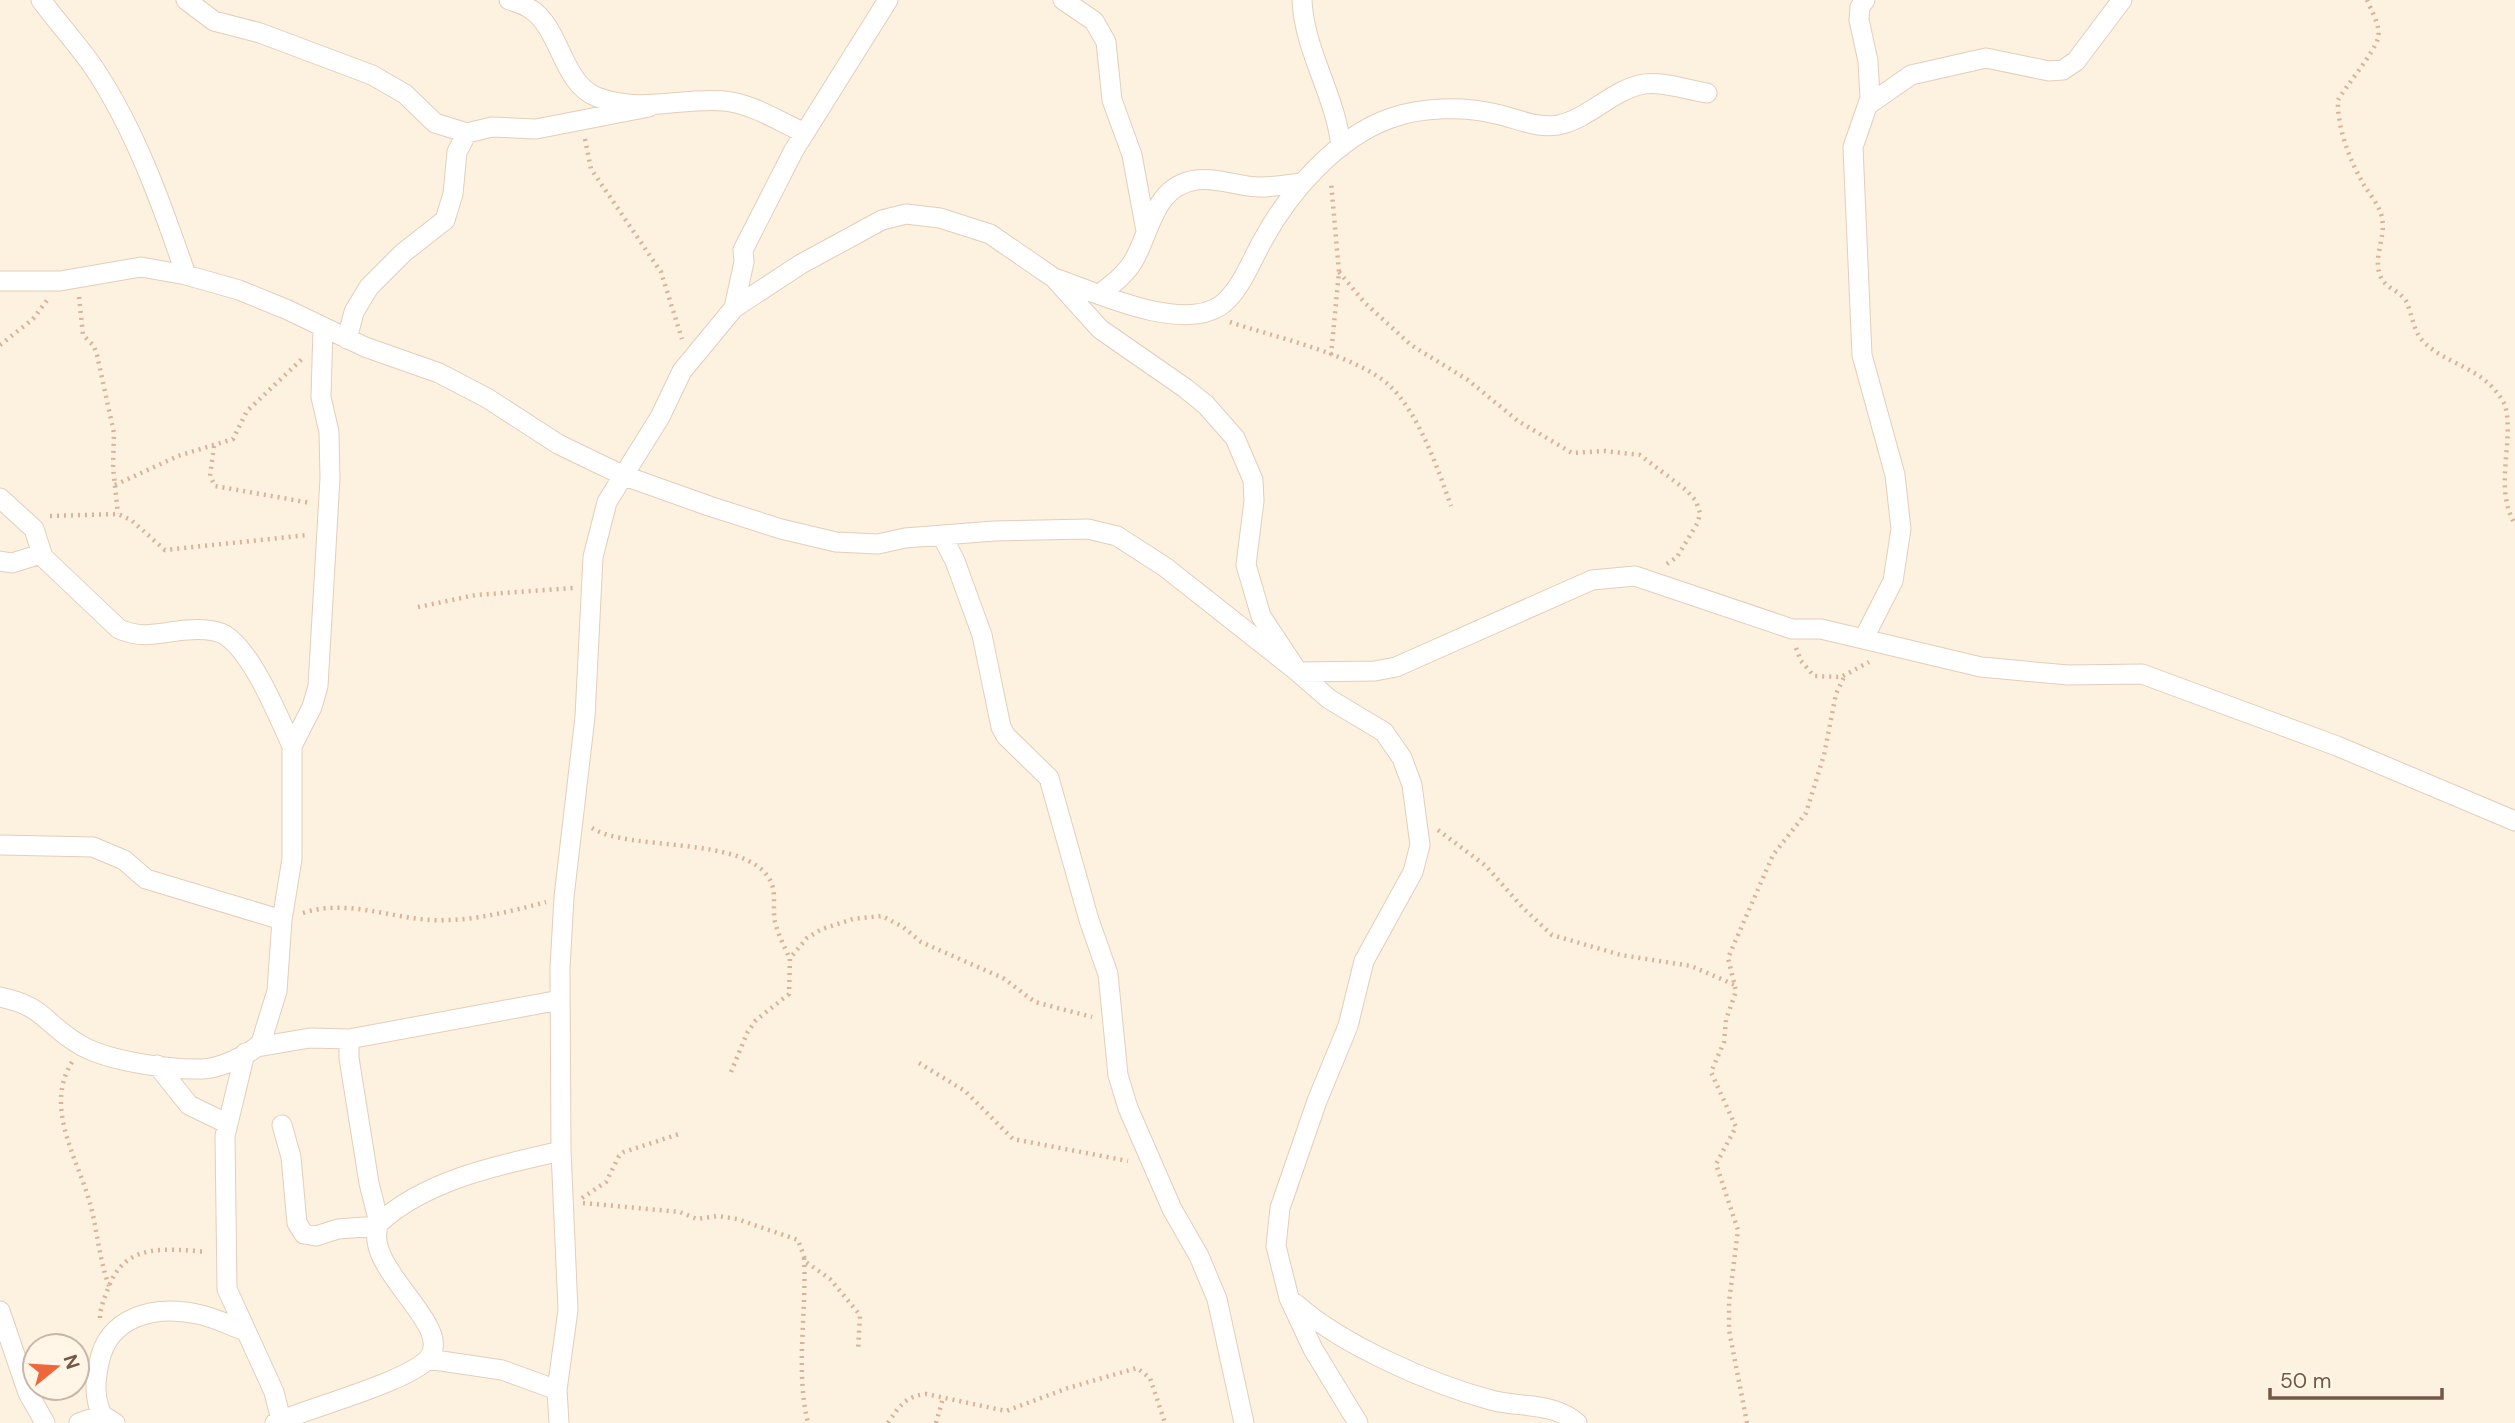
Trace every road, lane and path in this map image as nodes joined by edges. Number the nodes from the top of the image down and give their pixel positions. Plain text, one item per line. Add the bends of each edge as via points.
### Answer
1 (41, 0) edge
2 (186, 0) edge
3 (509, 0) edge
4 (538, 0) edge
5 (888, 0) edge
6 (1063, 0) edge
7 (1302, 0) edge
8 (1865, 0) edge
9 (2122, 0) edge
10 (2367, 0) edge
11 (547, 27) junction
12 (1707, 93) dead end
13 (1868, 105) junction
14 (649, 107) junction
15 (582, 120) junction
16 (467, 133) junction
17 (805, 133) junction
18 (1335, 151) junction
19 (1303, 183) junction
20 (1146, 232) junction
21 (1339, 272) junction
22 (186, 275) junction
23 (1054, 278) junction
24 (66, 280) junction
25 (0, 281) edge
26 (1100, 294) junction
27 (734, 308) junction
28 (1203, 313) junction
29 (323, 333) junction
30 (347, 339) junction
31 (0, 345) edge
32 (1331, 355) junction
33 (689, 362) junction
34 (214, 446) junction
35 (622, 475) junction
36 (115, 485) junction
37 (0, 498) edge
38 (1451, 506) dead end
39 (328, 510) junction
40 (118, 514) junction
41 (26, 520) junction
42 (2515, 524) edge
43 (326, 533) junction
44 (942, 536) junction
45 (41, 554) junction
46 (0, 561) edge
47 (1647, 580) junction
48 (592, 588) junction
49 (418, 607) dead end
50 (1788, 627) junction
51 (1864, 638) junction
52 (1902, 649) junction
53 (1298, 672) junction
54 (1845, 675) junction
55 (292, 746) junction
56 (578, 792) junction
57 (1418, 814) junction
58 (2515, 821) edge
59 (0, 845) edge
60 (564, 897) junction
61 (282, 920) junction
62 (790, 958) junction
63 (1735, 985) junction
64 (0, 997) edge
65 (560, 1000) junction
66 (1113, 1031) junction
67 (349, 1039) junction
68 (82, 1046) junction
69 (251, 1050) junction
70 (919, 1063) dead end
71 (158, 1065) junction
72 (731, 1072) dead end
73 (228, 1124) junction
74 (282, 1125) dead end
75 (679, 1134) dead end
76 (561, 1151) junction
77 (1156, 1169) junction
78 (378, 1225) junction
79 (226, 1254) junction
80 (804, 1254) junction
81 (109, 1286) junction
82 (1289, 1298) junction
83 (0, 1311) edge
84 (243, 1330) junction
85 (102, 1347) junction
86 (858, 1351) dead end
87 (428, 1359) junction
88 (557, 1390) junction
89 (943, 1398) junction
90 (109, 1419) edge
91 (278, 1422) edge
92 (45, 1423) edge
93 (79, 1423) edge
94 (559, 1423) edge
95 (808, 1423) edge
96 (888, 1423) edge
97 (936, 1423) edge
98 (1165, 1423) edge
99 (1244, 1423) edge
100 (1358, 1423) edge
101 (1577, 1423) edge
102 (1746, 1423) edge

1 - 22 street via 94,69 123,120 163,208
2 - 16 street via 214,21 260,33 372,75 405,94 427,118
3 - 11 street via 530,8
4 - 11 street
5 - 17 street
6 - 20 street via 1094,21 1105,42 1112,100 1132,155
7 - 18 street via 1305,28 1334,109
8 - 13 street via 1859,20 1870,76
9 - 13 street via 2076,61 2063,70 1986,58 1911,75
10 - 42 path via 2378,39 2338,100 2337,113 2350,155 2382,214 2380,276 2406,302 2421,338 2466,365 2506,407 2512,435 2509,506
11 - 14 street via 578,82 595,97
12 - 18 street via 1645,83 1558,125 1533,124 1493,113 1429,110 1390,118
13 - 51 street via 1853,147 1862,355 1895,475 1900,529 1893,581
14 - 15 street
14 - 17 street via 725,101
15 - 16 street via 536,129 492,127
15 - 33 path via 592,169 661,272
16 - 30 street via 457,152 448,215 369,287
17 - 27 street via 743,250
18 - 19 street
18 - 21 path via 1331,205
19 - 20 street via 1259,187 1194,180 1174,188 1157,206
19 - 28 street via 1279,211 1236,289 1220,306
20 - 26 street via 1134,261
21 - 32 path
21 - 47 path via 1365,303 1412,345 1468,380 1518,421 1572,453 1640,455 1686,490 1696,501 1698,522 1676,557
22 - 24 street via 141,267
22 - 29 street via 239,290
23 - 26 street
23 - 27 street via 990,234 940,218 906,214 882,220 801,264
23 - 53 street via 1100,329 1185,387 1235,438 1253,480 1246,565 1251,590 1261,616
24 - 25 street
24 - 31 path via 42,310
24 - 36 path via 81,305 83,335 94,346 114,432
26 - 28 street via 1143,309
27 - 33 street
28 - 32 path
29 - 30 street
29 - 34 path via 247,411 233,439
29 - 39 street via 321,397 329,432
30 - 35 street via 439,373 558,444
32 - 38 path via 1392,388 1435,461
33 - 35 street
34 - 36 path via 178,456
34 - 39 path via 210,476 215,486 309,502
35 - 44 street via 780,529 836,542 878,544
35 - 48 street via 607,502 593,557
36 - 40 path
37 - 41 street
39 - 43 street
40 - 41 path
40 - 43 path via 165,550
41 - 45 street via 34,529
43 - 55 street via 316,694
44 - 53 street via 1088,529 1117,536 1166,567
44 - 66 street via 982,635 1001,727 1049,778 1108,974
45 - 46 street
45 - 55 street via 119,629 154,636 199,629 226,636 256,677
47 - 50 street
47 - 53 street via 1635,576 1592,580 1396,667
48 - 49 path via 476,595
48 - 56 street
50 - 51 street
50 - 54 path via 1801,661 1814,676
51 - 52 street
52 - 54 path
52 - 58 street via 1981,667 2068,675 2142,674 2337,746
53 - 57 street via 1329,699 1384,732 1402,758
54 - 63 path via 1806,813 1773,855 1734,939 1728,958
55 - 61 street via 292,859
56 - 60 street
56 - 62 path via 585,820 593,830 687,845 747,860 759,868 771,881 775,921
57 - 63 path via 1486,866 1552,935 1621,955 1691,966
57 - 82 street via 1420,845 1413,872 1364,961 1348,1026 1280,1208 1276,1246
59 - 61 street via 93,846 124,860 146,879
60 - 61 path via 458,920 339,906
60 - 65 street
61 - 69 street via 274,1010
62 - 66 path via 822,929 881,916 921,942 1003,978 1035,1002 1084,1014
62 - 72 path via 789,994 756,1020
63 - 102 path via 1724,1042 1712,1072 1736,1127 1716,1164 1738,1230 1729,1330
64 - 68 street via 33,1006
65 - 67 street
65 - 76 street
66 - 77 street via 1118,1075 1128,1108
67 - 69 street via 310,1038
67 - 78 street
68 - 71 street via 98,1054
68 - 81 path via 62,1081 61,1105
69 - 71 street via 202,1069
69 - 73 street
70 - 77 path via 965,1091 1013,1139
71 - 73 street via 189,1105
73 - 79 street
74 - 78 street via 291,1157 297,1223 304,1234
75 - 80 path via 624,1152 606,1182 576,1202 680,1212 697,1219 737,1219 798,1240
76 - 78 street via 484,1169 423,1194
76 - 88 street via 568,1310
77 - 99 street via 1217,1299
78 - 87 street via 376,1243 382,1256 434,1335
79 - 81 path via 135,1254 124,1260
79 - 84 street via 227,1289
80 - 86 path via 806,1262 838,1288 859,1315
80 - 95 path via 803,1388
81 - 85 path via 100,1311
82 - 100 street
82 - 101 street via 1326,1330 1400,1367 1491,1400 1561,1412
83 - 92 street via 28,1393
84 - 85 street via 198,1314 155,1313 123,1324
84 - 91 street via 274,1392
85 - 90 street via 95,1391
87 - 88 street via 502,1370
87 - 91 street via 388,1381
88 - 94 street
89 - 96 path via 913,1396 898,1407
89 - 97 path
89 - 98 path via 1006,1411 1137,1368 1150,1378
90 - 93 street

